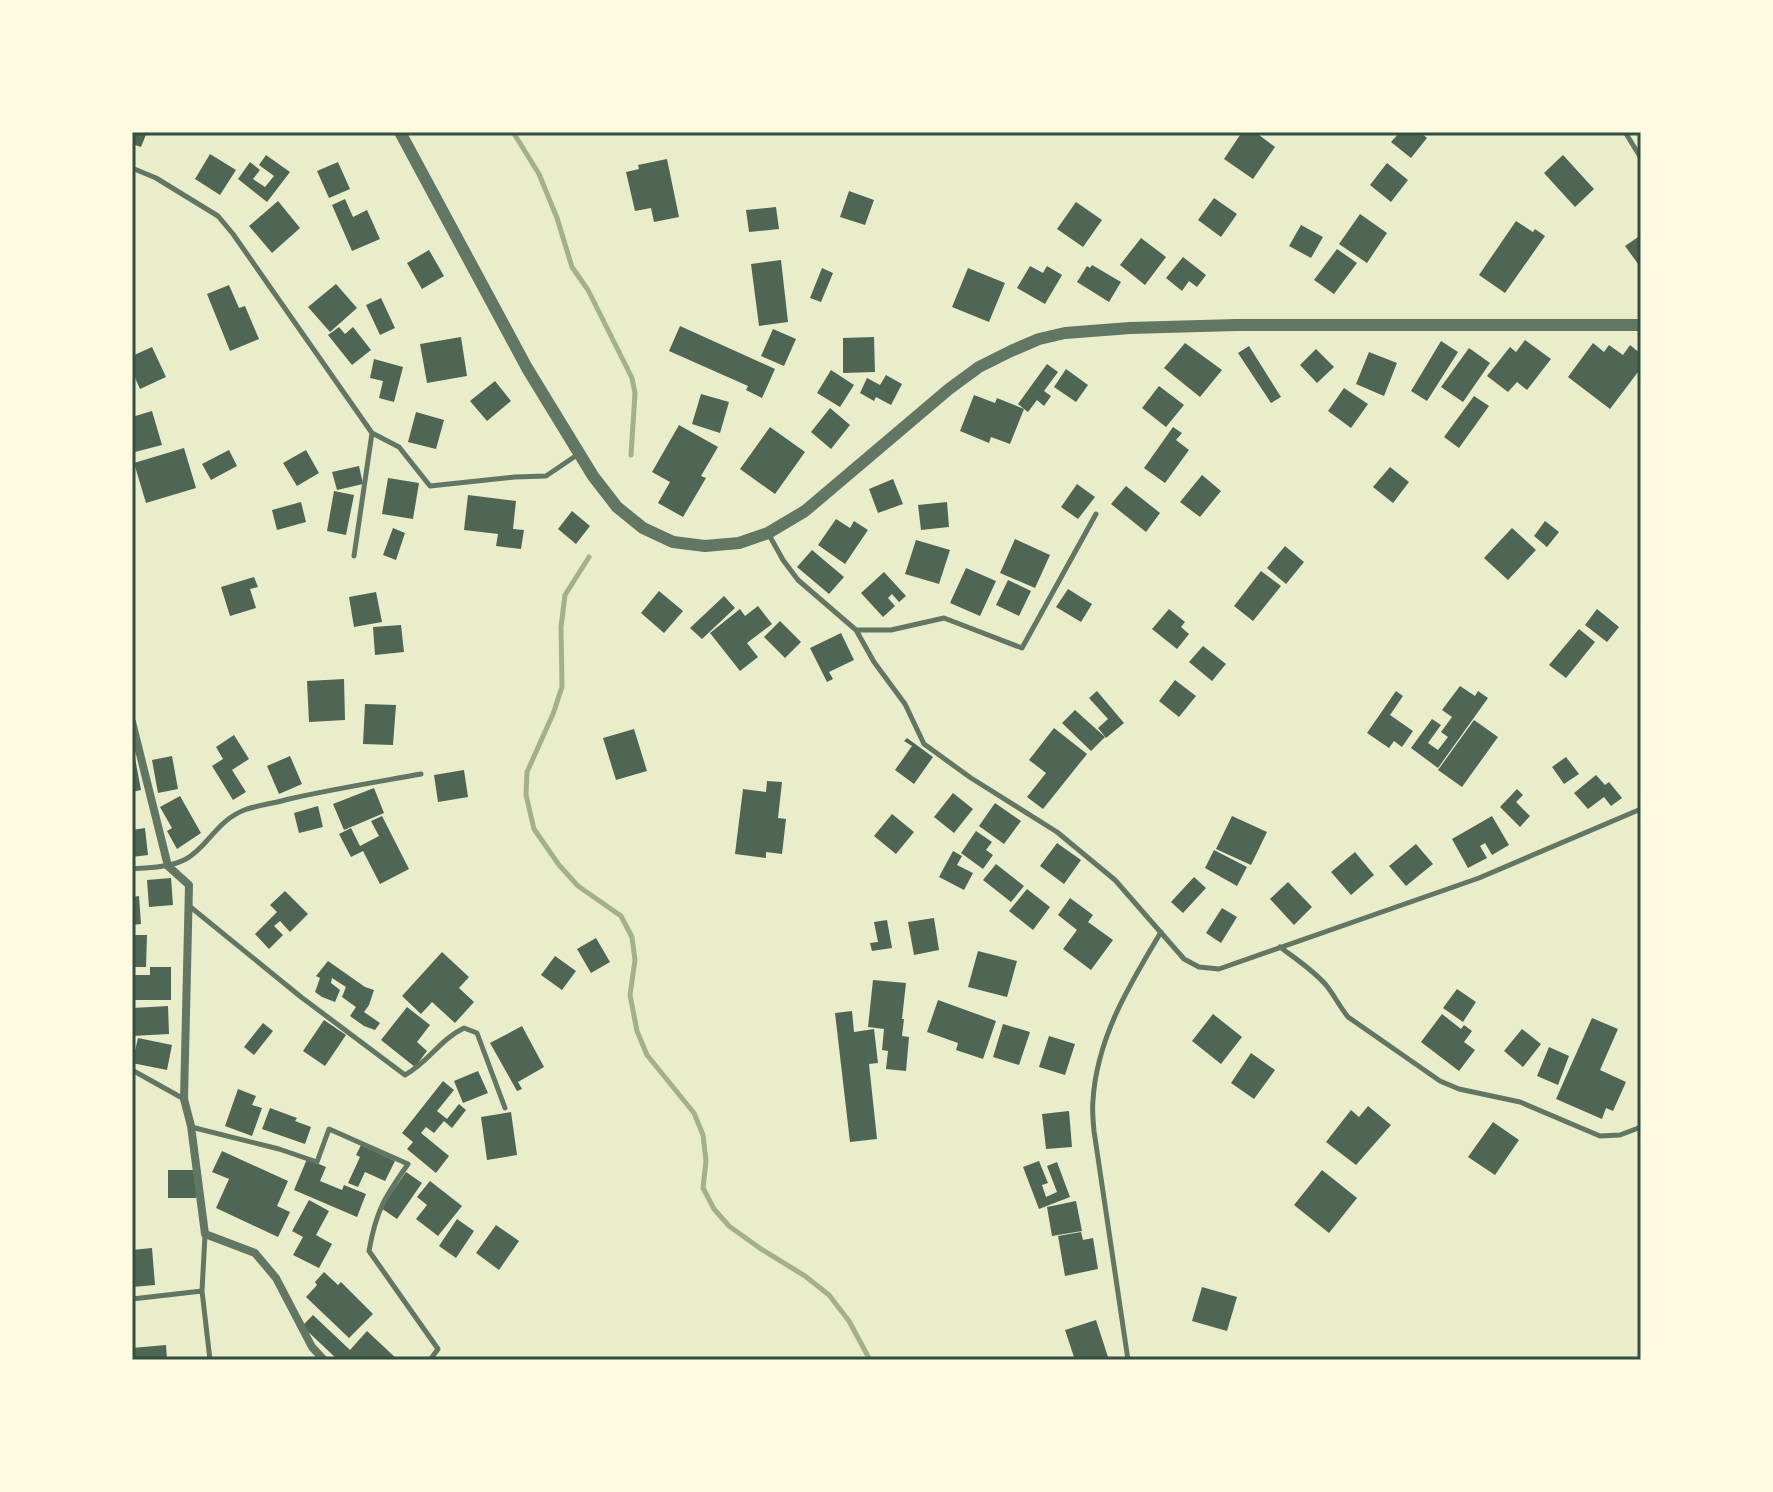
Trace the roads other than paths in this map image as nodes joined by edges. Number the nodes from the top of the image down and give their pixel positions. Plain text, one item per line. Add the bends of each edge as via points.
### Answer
1 (400, 132) edge
2 (1625, 132) edge
3 (1640, 156) edge
4 (132, 168) edge
5 (1641, 325) edge
6 (372, 433) junction
7 (579, 453) junction
8 (1096, 514) dead end
9 (768, 533) junction
10 (354, 556) dead end
11 (856, 630) junction
12 (132, 722) edge
13 (421, 774) dead end
14 (1641, 809) edge
15 (168, 866) junction
16 (132, 869) edge
17 (188, 905) junction
18 (1161, 932) junction
19 (1280, 947) junction
20 (132, 1070) edge
21 (184, 1099) junction
22 (505, 1108) dead end
23 (191, 1126) junction
24 (1641, 1127) edge
25 (205, 1234) junction
26 (202, 1291) junction
27 (132, 1299) edge
28 (210, 1360) edge
29 (324, 1360) edge
30 (430, 1360) edge
31 (1128, 1360) edge

1 - 7 street via 527,368
2 - 3 lane
4 - 6 lane via 218,216
5 - 9 street via 1191,326 1039,339 959,381 805,511
6 - 7 lane via 399,447 430,486 546,476
6 - 10 lane
7 - 9 street via 617,507 643,528 673,542 739,543
8 - 11 lane via 1022,648 944,618 891,630
9 - 11 lane via 798,580
11 - 18 lane via 905,704 924,744 1057,832 1115,880
12 - 15 street
13 - 15 lane via 246,809 217,828 188,858
14 - 19 lane via 1479,878
15 - 16 lane
15 - 17 street via 189,885
17 - 21 street
17 - 22 lane via 405,1075 449,1035 464,1028 477,1033
18 - 19 lane via 1184,959 1199,967 1219,969
18 - 31 lane via 1108,1031 1093,1099
19 - 24 lane via 1327,987 1348,1017 1440,1081 1520,1102 1600,1136
20 - 21 lane
21 - 23 street
23 - 25 street
23 - 30 lane via 317,1162 329,1129 408,1164 381,1203 369,1251 438,1349
25 - 26 lane
25 - 29 street via 255,1253 276,1278
26 - 27 lane
26 - 28 lane

